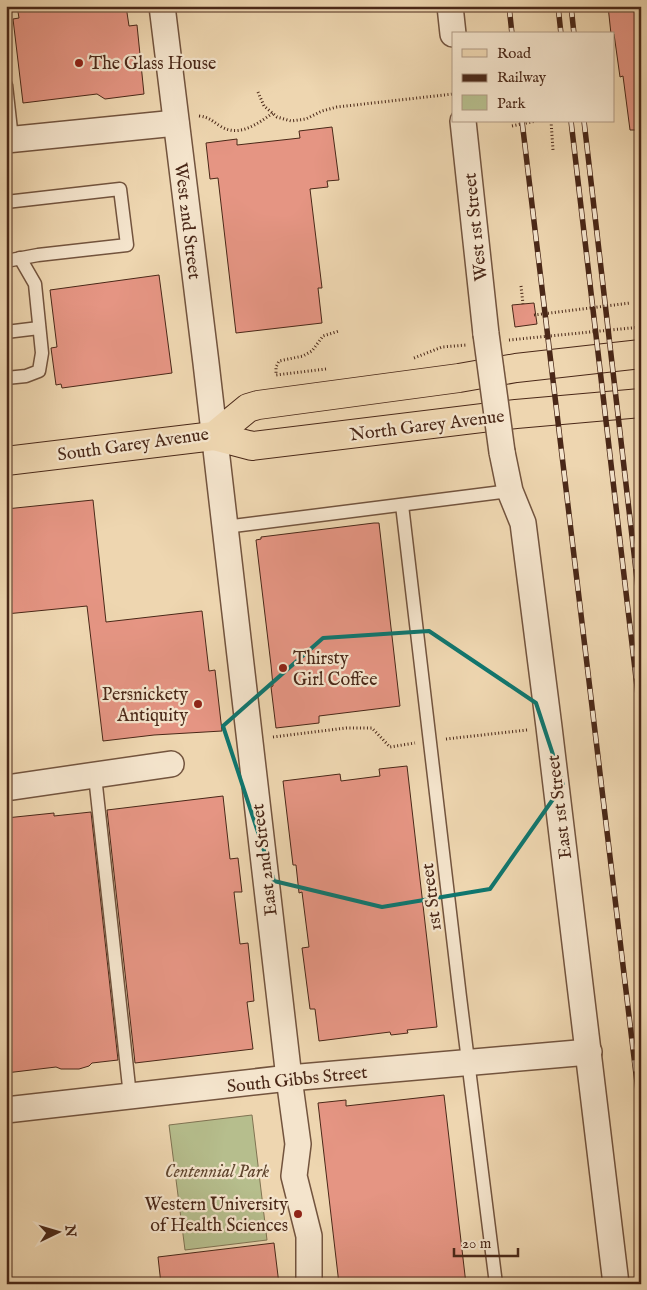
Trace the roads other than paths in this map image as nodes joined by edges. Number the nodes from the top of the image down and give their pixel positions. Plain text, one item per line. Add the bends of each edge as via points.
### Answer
1 (162, 6) edge
2 (450, 6) edge
3 (453, 32) edge
4 (6, 85) edge
5 (186, 120) junction
6 (463, 122) edge
7 (9, 139) edge
8 (6, 202) edge
9 (20, 258) junction
10 (6, 261) edge
11 (40, 328) junction
12 (6, 332) edge
13 (487, 340) joint
14 (641, 354) edge
15 (6, 378) edge
16 (641, 403) edge
17 (214, 436) junction
18 (6, 461) edge
19 (510, 491) junction
20 (402, 505) junction
21 (225, 527) junction
22 (170, 764) dead end
23 (95, 776) junction
24 (6, 788) edge
25 (589, 1052) junction
26 (468, 1062) junction
27 (289, 1078) junction
28 (130, 1096) junction
29 (6, 1110) edge
30 (309, 1284) edge
31 (496, 1284) edge
32 (616, 1284) edge

1 - 5 street, West 2nd Street
2 - 3 street
4 - 7 lane
5 - 7 street
5 - 17 street, West 2nd Street
6 - 13 street, West 1st Street
8 - 9 lane via 120,189 127,245
9 - 10 lane
9 - 11 lane via 35,284
11 - 12 lane
11 - 15 lane via 42,353 39,370 26,376
13 - 19 street, East 1st Street, bridge
14 - 17 main road, South Garey Avenue via 516,368 258,405 248,408
16 - 17 main road, North Garey Avenue via 516,414 252,446
17 - 18 main road, South Garey Avenue
17 - 21 street, East 2nd Street
19 - 20 lane
19 - 25 street, East 1st Street via 523,523
20 - 21 lane
20 - 26 lane, 1st Street
21 - 27 street, East 2nd Street
22 - 23 street
23 - 24 street
23 - 28 lane
25 - 26 street, South Gibbs Street
25 - 32 street, East 1st Street
26 - 27 street, South Gibbs Street
26 - 31 lane, 1st Street
27 - 28 street, South Gibbs Street
27 - 30 street, East 2nd Street via 298,1144 294,1176 309,1236
28 - 29 street, South Gibbs Street

